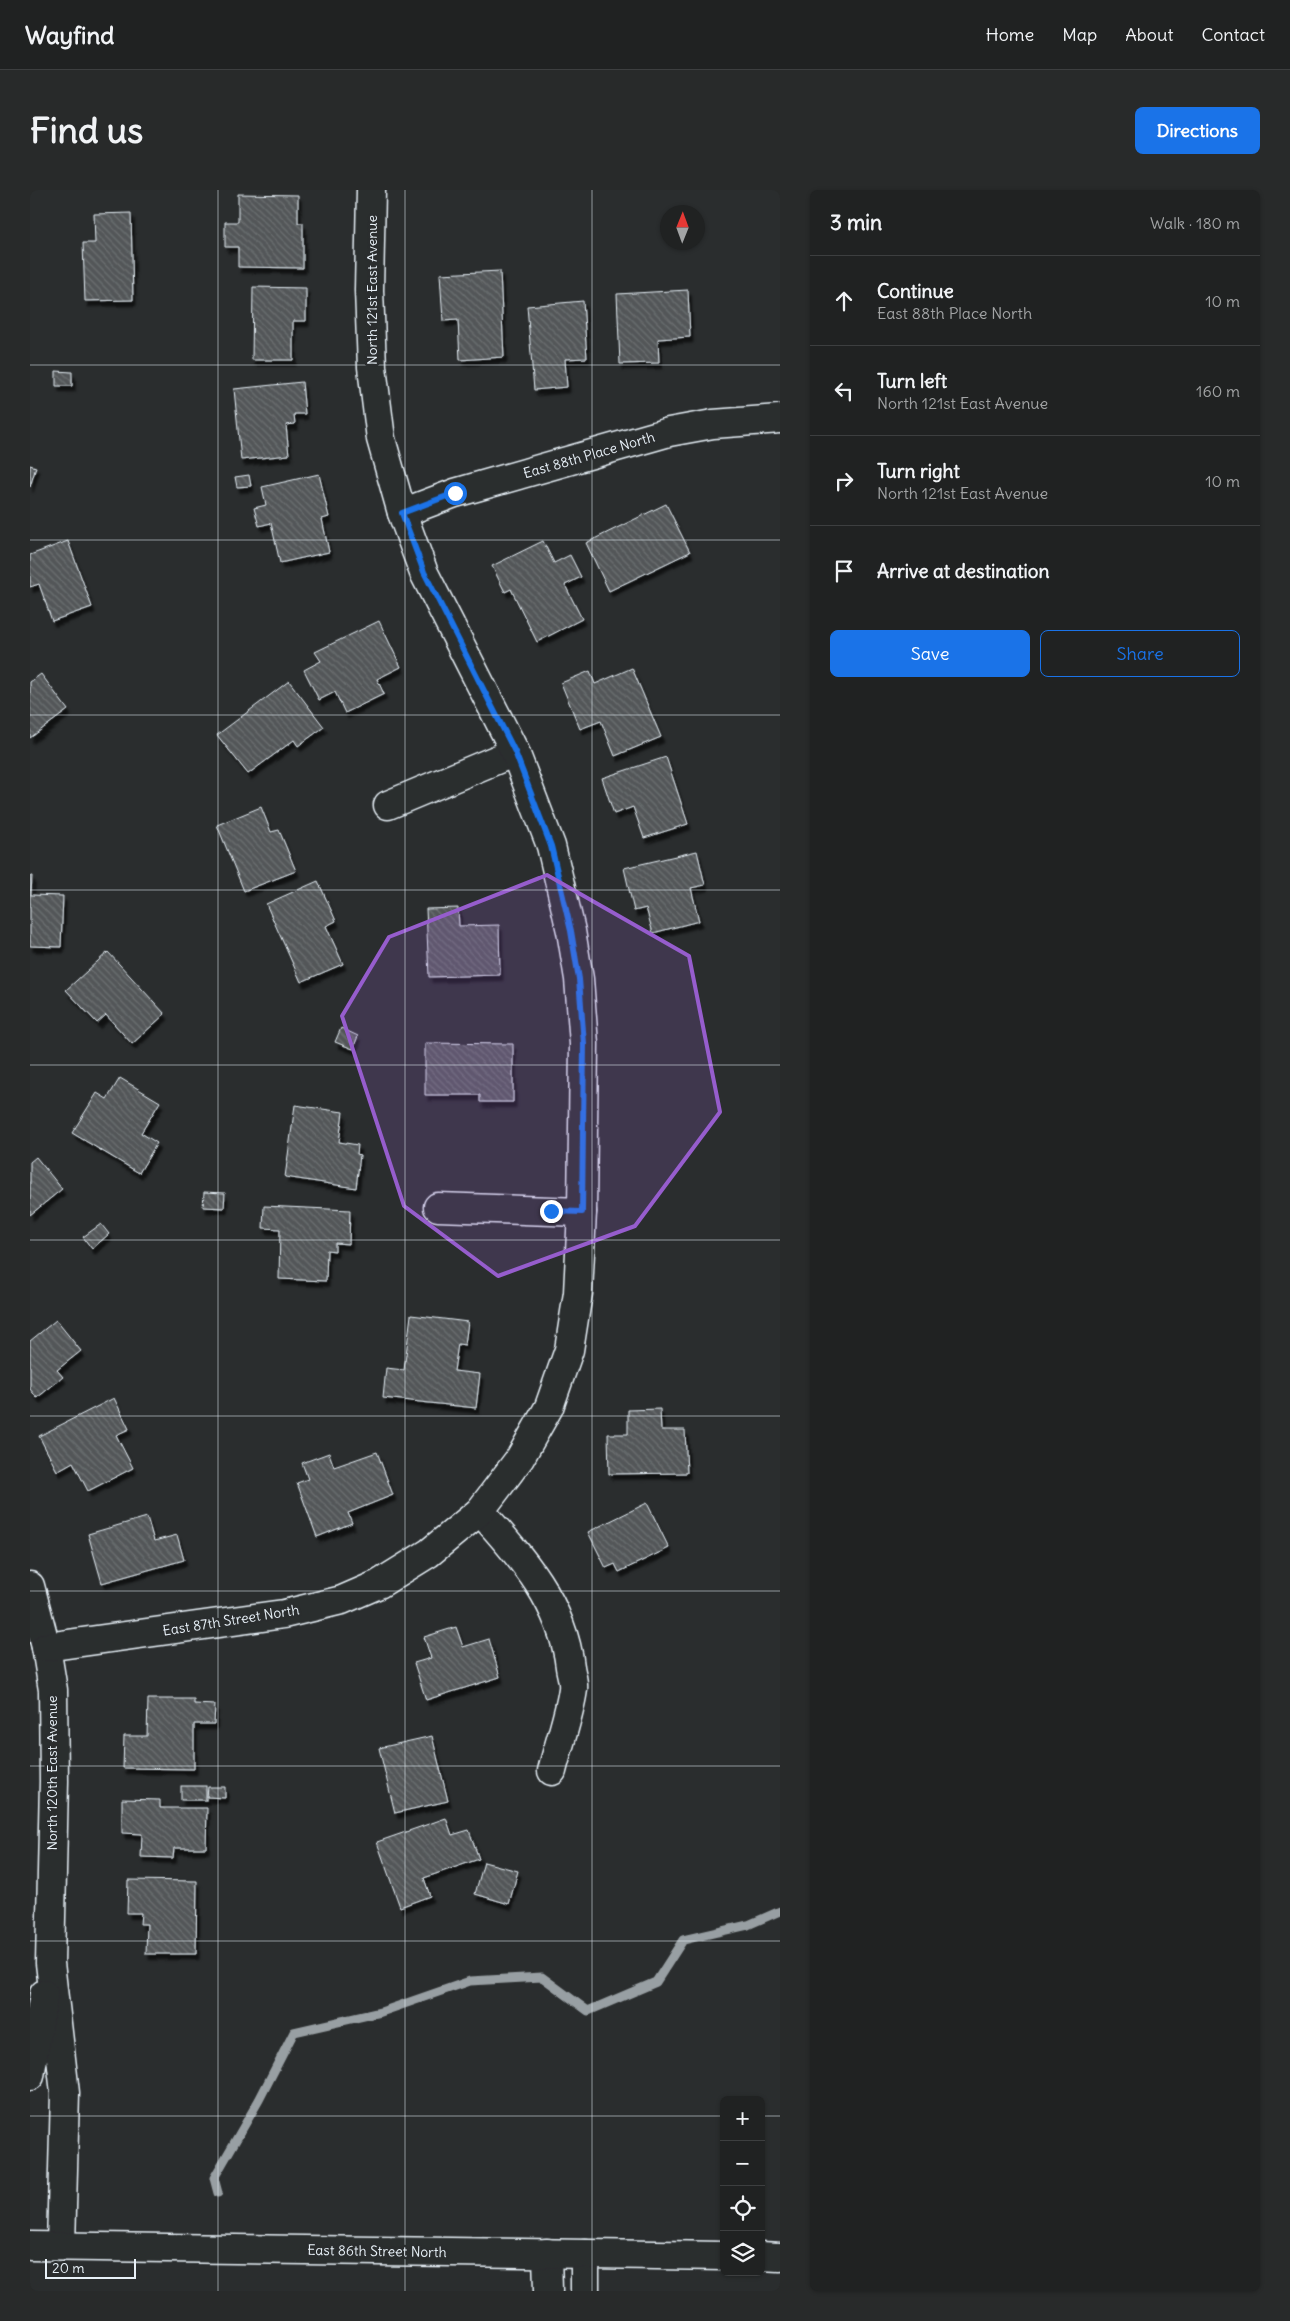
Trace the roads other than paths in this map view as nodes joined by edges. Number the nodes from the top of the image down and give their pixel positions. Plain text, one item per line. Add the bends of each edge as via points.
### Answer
1 (371, 190) edge
2 (780, 419) edge
3 (402, 513) junction
4 (515, 752) junction
5 (388, 805) dead end
6 (438, 1207) dead end
7 (582, 1212) junction
8 (480, 1511) junction
9 (30, 1586) edge
10 (46, 1647) junction
11 (552, 1771) dead end
12 (50, 1963) junction
13 (30, 2076) edge
14 (30, 2246) edge
15 (61, 2246) junction
16 (547, 2254) junction
17 (585, 2254) junction
18 (720, 2256) edge
19 (765, 2256) edge
20 (780, 2257) edge
21 (548, 2291) edge
22 (585, 2291) edge

1 - 3 street, North 121st East Avenue via 369,290 372,367 380,439
2 - 3 street, East 88th Place North via 713,424 670,432 455,493
3 - 4 street, North 121st East Avenue via 424,572
4 - 5 street
4 - 7 street, North 121st East Avenue via 551,846 579,979 584,1044
6 - 7 street
7 - 8 street, North 121st East Avenue via 578,1293 569,1350 549,1407 520,1458
8 - 10 street, East 87th Street North via 429,1553 379,1584 342,1600 284,1614
8 - 11 street via 538,1580 559,1621 569,1656 573,1689
9 - 10 street, North 120th East Avenue
10 - 12 street, North 120th East Avenue via 53,1690
12 - 13 street, North 120th East Avenue
12 - 15 street, North 120th East Avenue via 64,2093
14 - 15 street, East 86th Street North
15 - 16 street, East 86th Street North
16 - 17 street, East 86th Street North
16 - 21 street
17 - 18 street, East 86th Street North
17 - 22 street
19 - 20 street

